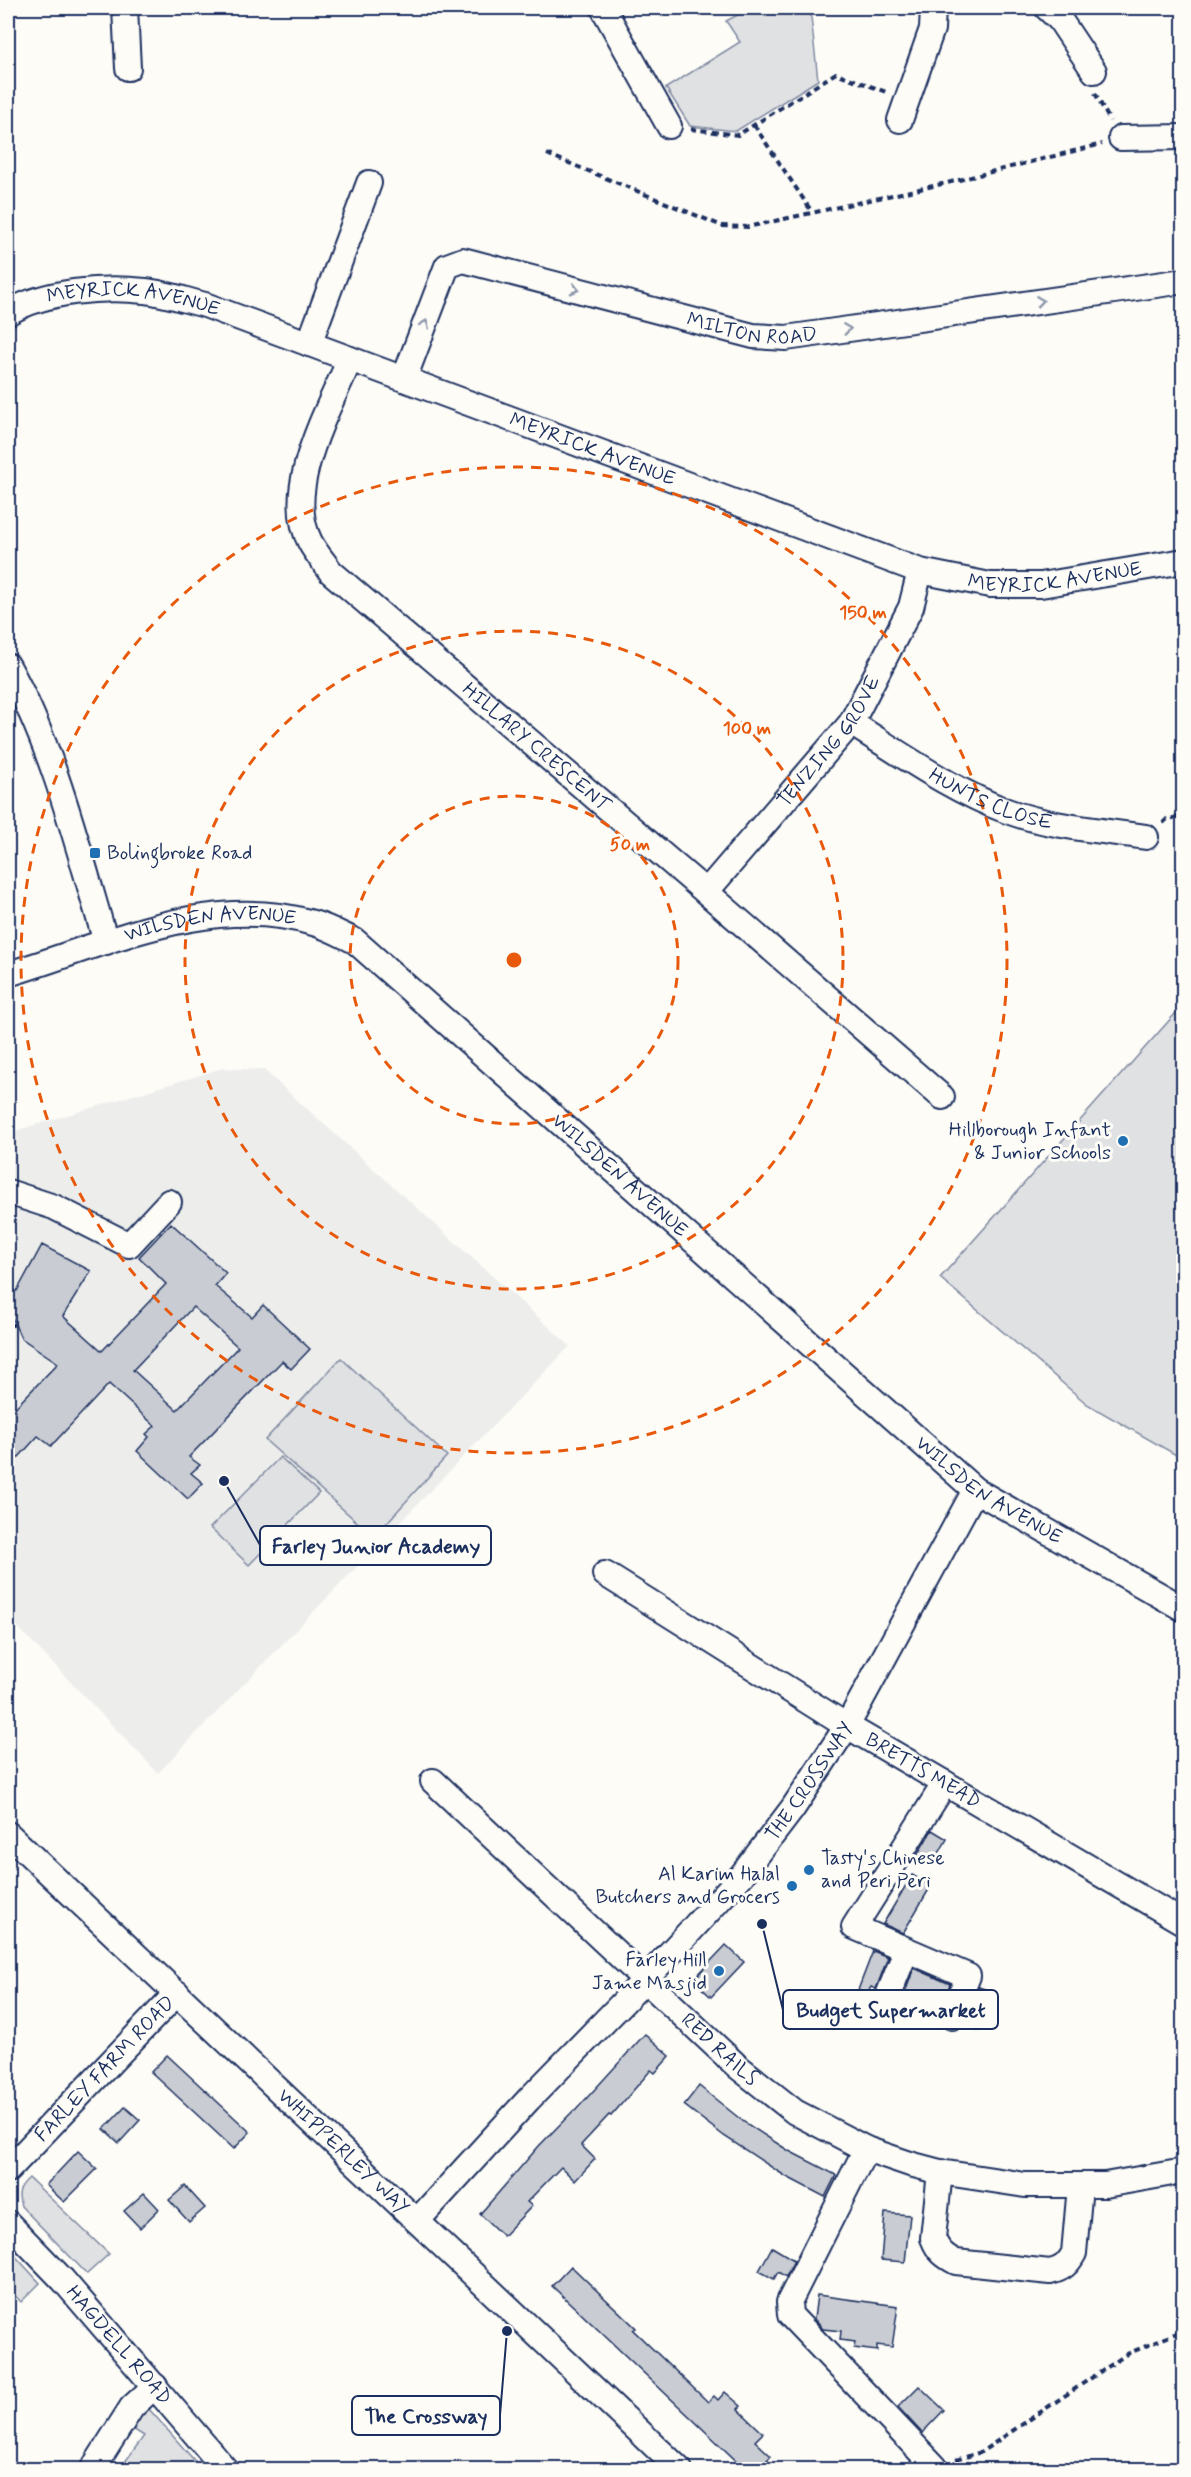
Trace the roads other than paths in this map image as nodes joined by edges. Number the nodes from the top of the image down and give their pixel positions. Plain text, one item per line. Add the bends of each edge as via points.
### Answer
1 (125, 8) edge
2 (603, 8) edge
3 (933, 8) edge
4 (1047, 8) edge
5 (128, 68) dead end
6 (1094, 71) road end
7 (904, 110) road end
8 (669, 126) road end
9 (1184, 137) edge
10 (1121, 138) road end
11 (369, 183) dead end
12 (1184, 281) edge
13 (8, 313) edge
14 (309, 344) junction
15 (350, 359) junction
16 (404, 379) junction
17 (1184, 561) edge
18 (920, 571) junction
19 (8, 666) edge
20 (851, 723) junction
21 (1146, 837) dead end
22 (706, 892) junction
23 (106, 942) junction
24 (8, 974) edge
25 (942, 1097) dead end
26 (8, 1192) edge
27 (169, 1202) dead end
28 (975, 1490) junction
29 (604, 1574) dead end
30 (1184, 1609) edge
31 (847, 1726) junction
32 (433, 1781) dead end
33 (945, 1783) junction
34 (8, 1834) edge
35 (1184, 1923) edge
36 (906, 1952) junction
37 (645, 1980) junction
38 (177, 1993) junction
39 (889, 1993) dead end
40 (952, 2017) dead end
41 (866, 2149) junction
42 (8, 2170) edge
43 (1184, 2171) edge
44 (940, 2172) junction
45 (1080, 2186) junction
46 (417, 2221) junction
47 (8, 2223) edge
48 (154, 2386) junction
49 (934, 2467) road end
50 (92, 2469) edge
51 (226, 2469) edge
52 (680, 2469) edge

1 - 5 street
2 - 8 street
3 - 7 street via 933,29
4 - 6 street via 1060,20
9 - 10 street
11 - 14 street
16 -> 12 street, MILTON ROAD via 447,266 463,260 753,336 786,338
13 - 14 street, MEYRICK AVENUE via 51,297 95,290 146,291 205,305
14 - 15 street, MEYRICK AVENUE
15 - 16 street, MEYRICK AVENUE
15 - 22 street, HILLARY CRESCENT via 304,468 301,498 309,541 331,572
16 - 18 street, MEYRICK AVENUE
17 - 18 street, MEYRICK AVENUE via 1041,585 990,585
18 - 20 street, TENZING GROVE via 911,607
19 - 23 street via 26,698 54,771
20 - 21 street, HUNTS CLOSE via 946,782 1007,811 1053,823
20 - 22 street, TENZING GROVE
22 - 25 street, HILLARY CRESCENT
23 - 24 street, WILSDEN AVENUE
23 - 28 street, WILSDEN AVENUE via 161,925 223,913 267,914 314,923 355,941
26 - 27 street via 54,1207 129,1245
28 - 30 street, WILSDEN AVENUE
28 - 31 street, THE CROSSWAY
29 - 31 street, BRETTS MEAD
31 - 33 street, BRETTS MEAD
31 - 37 street, THE CROSSWAY via 793,1808 742,1875
32 - 37 street, RED RAILS
33 - 35 street, BRETTS MEAD
33 - 36 street via 854,1927
34 - 38 street, WHIPPERLEY WAY
36 - 39 street
36 - 40 street via 968,1976
37 - 41 street, RED RAILS via 737,2066 795,2112
37 - 46 street, THE CROSSWAY via 529,2098
38 - 42 street, FARLEY FARM ROAD
38 - 46 street, WHIPPERLEY WAY
41 - 44 street, RED RAILS
41 - 49 street via 789,2302 790,2315
43 - 45 street, RED RAILS
44 - 45 street, RED RAILS via 1025,2184
44 - 45 street via 933,2238 945,2256 956,2262 1050,2272 1061,2269 1074,2253
46 - 52 street, WHIPPERLEY WAY
47 - 48 street, HAGDELL ROAD
48 - 50 street via 132,2407
48 - 51 street, HAGDELL ROAD

